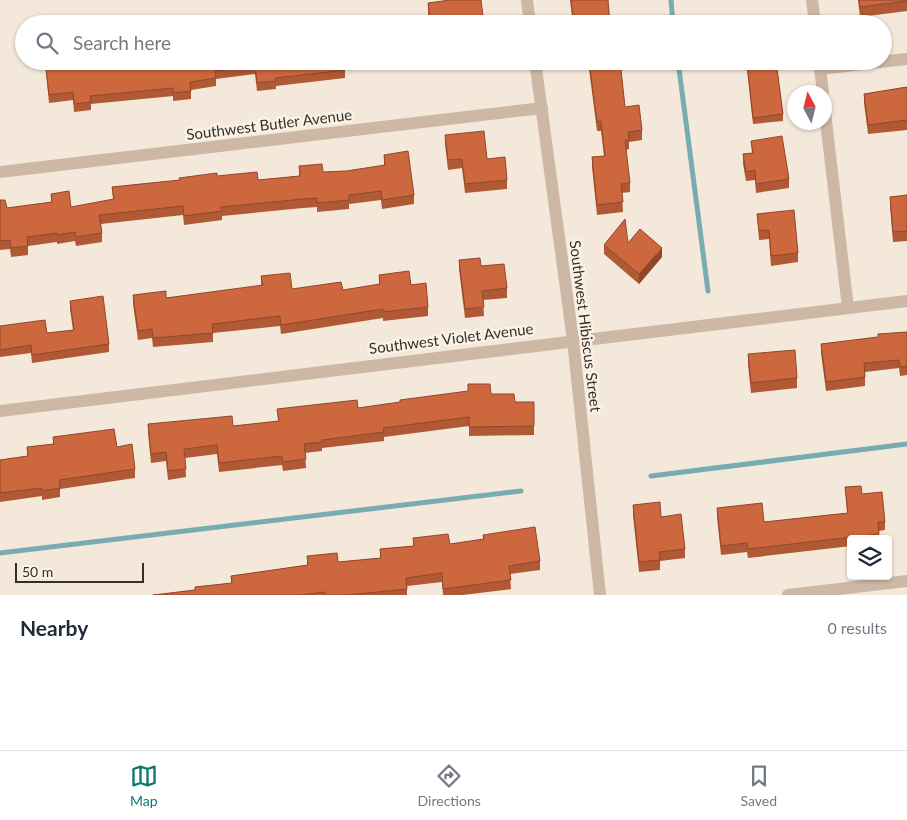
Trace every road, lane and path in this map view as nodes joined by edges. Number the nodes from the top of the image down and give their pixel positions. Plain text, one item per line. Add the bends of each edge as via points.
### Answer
1 (527, 0) edge
2 (812, 0) edge
3 (529, 15) edge
4 (814, 15) edge
5 (907, 59) edge
6 (892, 60) edge
7 (536, 70) edge
8 (821, 70) edge
9 (822, 85) edge
10 (542, 108) junction
11 (827, 130) edge
12 (0, 172) edge
13 (907, 300) edge
14 (848, 308) junction
15 (573, 340) junction
16 (0, 411) edge
17 (907, 581) edge
18 (600, 595) edge
19 (788, 595) edge

1 - 3 street
2 - 4 street
5 - 6 street
7 - 10 street, Southwest Hibiscus Street
8 - 9 street
10 - 12 street, Southwest Butler Avenue
10 - 15 street, Southwest Hibiscus Street
11 - 14 street
13 - 14 street, Southwest Violet Avenue
14 - 15 street, Southwest Violet Avenue
15 - 16 street, Southwest Violet Avenue
15 - 18 street, Southwest Hibiscus Street
17 - 19 street

